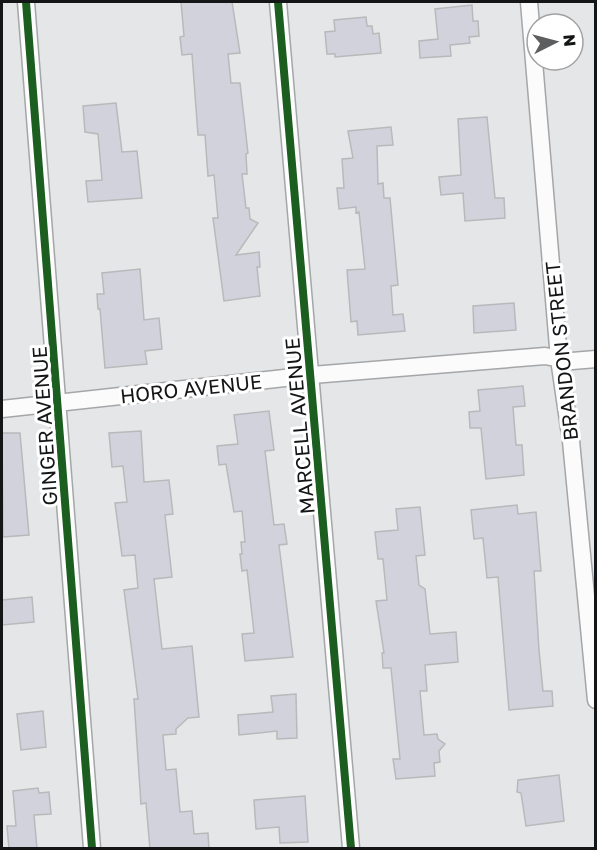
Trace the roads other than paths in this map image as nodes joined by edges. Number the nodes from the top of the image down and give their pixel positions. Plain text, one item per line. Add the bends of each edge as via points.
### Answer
1 (26, 2) edge
2 (278, 2) edge
3 (529, 2) edge
4 (559, 359) junction
5 (596, 359) edge
6 (312, 375) junction
7 (59, 402) junction
8 (2, 409) edge
9 (596, 700) edge
10 (92, 849) edge
11 (351, 849) edge

1 - 7 street, GINGER AVENUE
2 - 6 street, MARCELL AVENUE
3 - 4 street, BRANDON STREET
4 - 5 street, HORO AVENUE
4 - 6 street, HORO AVENUE via 545,356
4 - 9 street, BRANDON STREET via 571,441
6 - 7 street, HORO AVENUE
6 - 11 street, MARCELL AVENUE
7 - 8 street, HORO AVENUE
7 - 10 street, GINGER AVENUE

